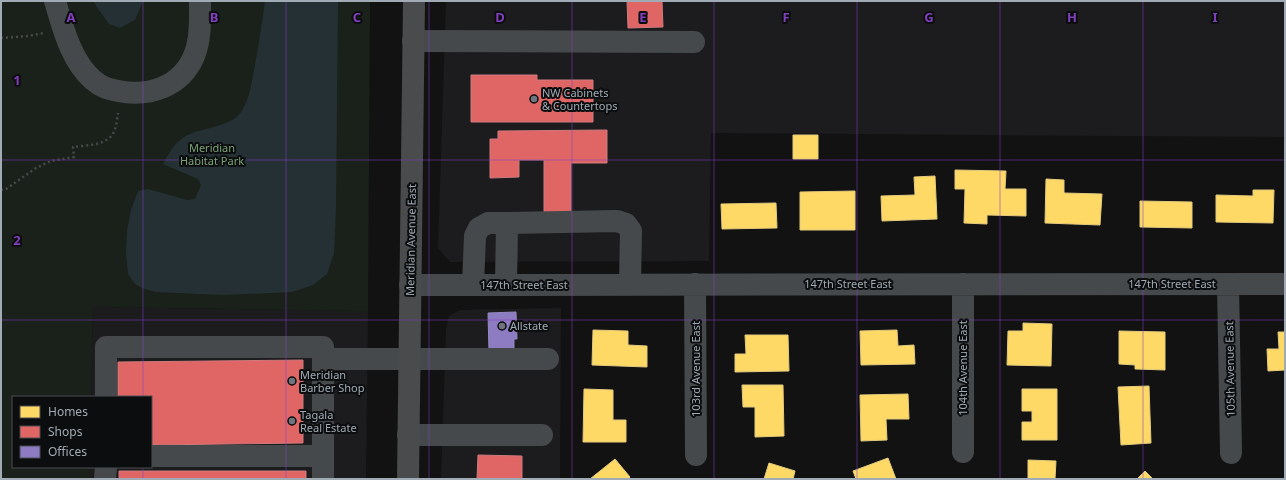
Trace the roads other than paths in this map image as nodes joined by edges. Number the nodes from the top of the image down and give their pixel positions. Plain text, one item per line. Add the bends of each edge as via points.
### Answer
1 (55, 1) edge
2 (200, 1) edge
3 (414, 1) edge
4 (413, 41) junction
5 (694, 42) dead end
6 (507, 223) junction
7 (630, 284) junction
8 (695, 284) junction
9 (963, 284) junction
10 (1228, 284) junction
11 (1285, 284) edge
12 (410, 285) junction
13 (473, 285) junction
14 (506, 285) junction
15 (323, 359) junction
16 (410, 359) junction
17 (548, 359) dead end
18 (106, 396) edge
19 (408, 435) junction
20 (542, 435) dead end
21 (963, 452) dead end
22 (696, 454) dead end
23 (1231, 454) dead end
24 (152, 456) edge
25 (323, 456) junction
26 (106, 468) edge
27 (106, 479) edge
28 (323, 479) edge
29 (408, 479) edge

1 - 2 street via 75,55 88,75 103,88 134,93 161,89 176,80 187,68 198,43
3 - 4 main road, Meridian Avenue East
4 - 5 street
4 - 12 main road, Meridian Avenue East
6 - 7 street via 617,221 626,224 631,231
6 - 13 street via 488,223 479,228 475,236
6 - 14 street
7 - 8 street, 147th Street East
7 - 14 street, 147th Street East
8 - 9 street, 147th Street East
8 - 22 street, 103rd Avenue East
9 - 10 street, 147th Street East
9 - 21 street, 104th Avenue East
10 - 11 street, 147th Street East
10 - 23 street, 105th Avenue East
12 - 13 street, 147th Street East
12 - 16 main road, Meridian Avenue East
13 - 14 street, 147th Street East
15 - 16 street
15 - 18 street via 323,348 106,348
15 - 25 street
16 - 17 street
16 - 19 main road, Meridian Avenue East
19 - 20 street
19 - 29 main road, Meridian Avenue East
24 - 25 street
25 - 28 street
26 - 27 street

